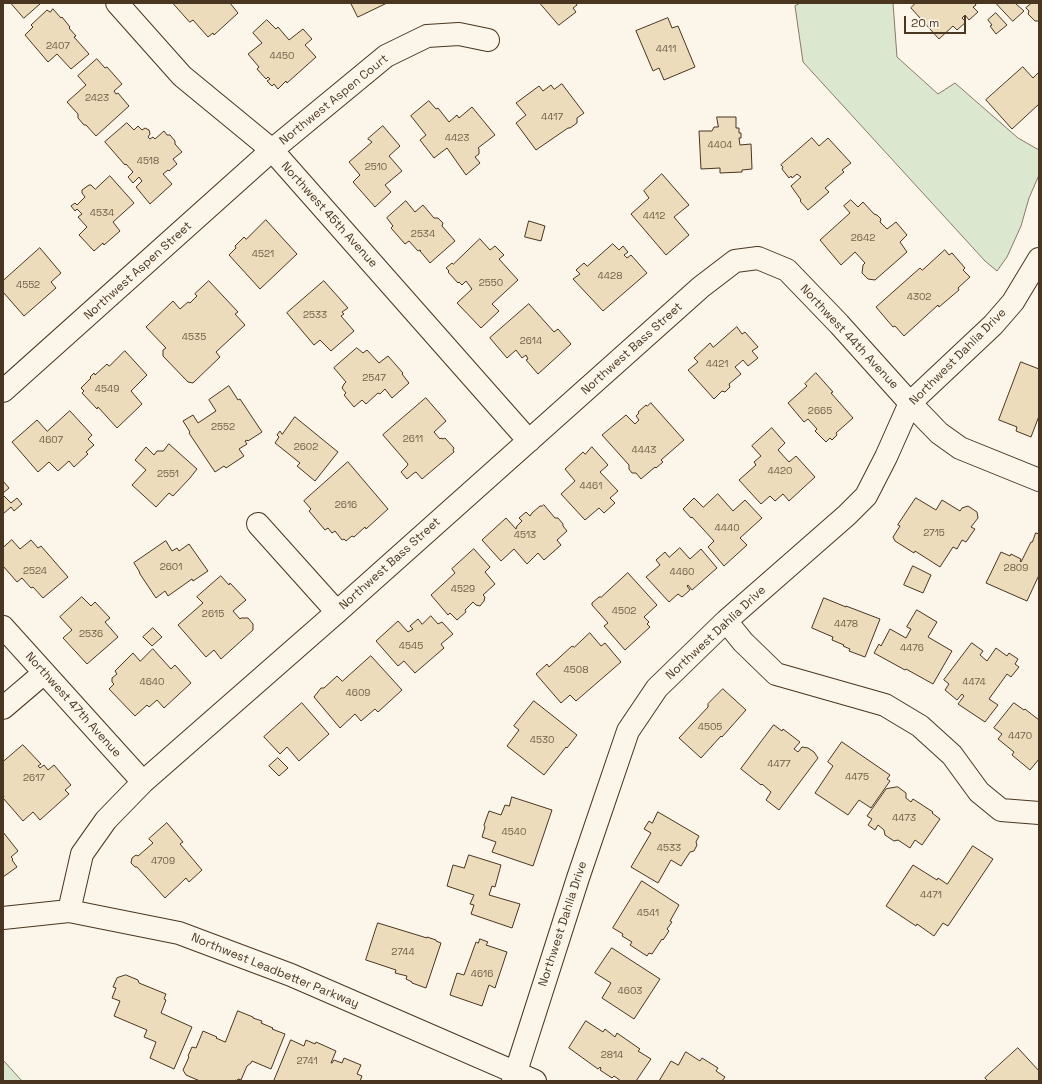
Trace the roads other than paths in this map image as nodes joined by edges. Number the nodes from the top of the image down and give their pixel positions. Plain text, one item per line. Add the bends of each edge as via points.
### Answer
1 (117, 3) edge
2 (488, 40) dead end
3 (272, 150) junction
4 (758, 258) joint
5 (1039, 259) edge
6 (3, 391) edge
7 (910, 403) junction
8 (529, 440) junction
9 (1039, 480) edge
10 (258, 524) dead end
11 (337, 612) junction
12 (726, 621) junction
13 (3, 627) edge
14 (44, 673) junction
15 (3, 708) edge
16 (143, 782) junction
17 (1039, 813) edge
18 (70, 911) junction
19 (3, 918) edge
20 (514, 1077) edge
21 (535, 1081) edge

1 - 3 street, Northwest 45th Avenue via 182,76
2 - 3 street, Northwest Aspen Court via 459,34 428,36 386,56
3 - 6 street, Northwest Aspen Street
3 - 8 street, Northwest 45th Avenue
4 - 7 street, Northwest 44th Avenue via 787,270
4 - 8 street, Northwest Bass Street via 735,261 701,287
5 - 7 street, Northwest Dahlia Drive via 1013,302 993,325
7 - 9 street, Northwest 44th Avenue via 939,433 960,448
7 - 12 street, Northwest Dahlia Drive via 866,496 848,515
8 - 11 street, Northwest Bass Street
10 - 11 street
11 - 16 street, Northwest Bass Street
12 - 17 street via 743,642 776,674 885,705 920,726 952,755 979,792 1001,810
12 - 20 street, Northwest Dahlia Drive via 657,688 628,731
13 - 14 street, Northwest 47th Avenue
14 - 15 street
14 - 16 street, Northwest 47th Avenue
16 - 18 street, Northwest Bass Street via 106,820 82,854
18 - 19 street, Northwest Leadbetter Parkway
18 - 20 street, Northwest Leadbetter Parkway via 179,933 291,975
20 - 21 street, Northwest Leadbetter Parkway

